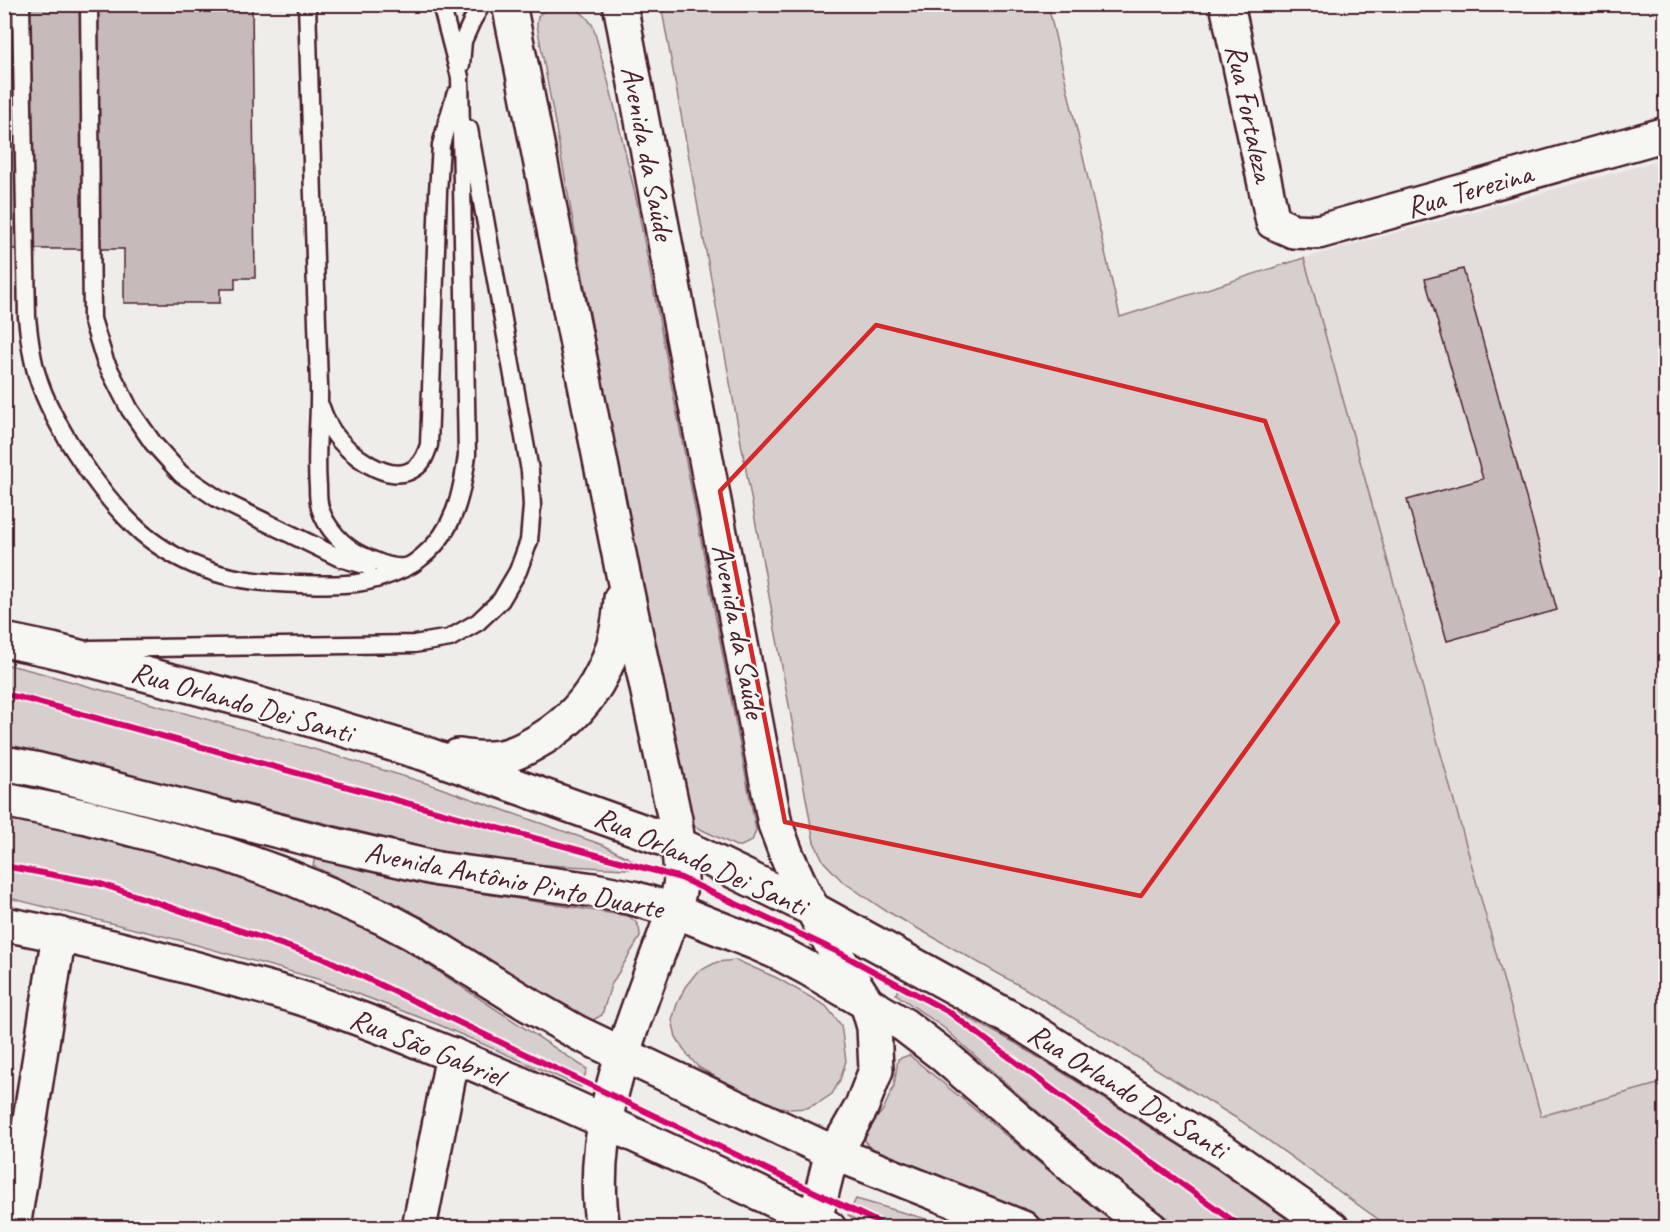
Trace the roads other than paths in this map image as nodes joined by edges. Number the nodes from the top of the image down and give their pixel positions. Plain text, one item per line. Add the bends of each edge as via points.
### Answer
1 (21, 4) edge
2 (89, 4) edge
3 (307, 4) edge
4 (441, 4) edge
5 (482, 4) edge
6 (509, 4) edge
7 (610, 4) edge
8 (1227, 4) edge
9 (622, 19) edge
10 (460, 77) junction
11 (1665, 134) edge
12 (1273, 222) joint
13 (319, 400) junction
14 (405, 568) junction
15 (622, 569) junction
16 (4, 640) edge
17 (52, 650) junction
18 (426, 754) junction
19 (4, 763) edge
20 (4, 800) edge
21 (678, 844) junction
22 (673, 910) junction
23 (814, 910) junction
24 (4, 924) edge
25 (59, 934) junction
26 (867, 1003) junction
27 (622, 1054) junction
28 (453, 1055) junction
29 (605, 1121) junction
30 (832, 1152) junction
31 (819, 1225) edge
32 (13, 1227) edge
33 (419, 1227) edge
34 (603, 1227) edge
35 (1023, 1227) edge
36 (1150, 1227) edge
37 (1332, 1227) edge

1 - 14 lane via 30,349 48,404 80,458 118,509 143,533 187,561 213,572 242,579 336,585 362,584
2 - 14 lane via 92,319 105,361 130,410 181,474 218,499 340,558 360,565
3 - 13 lane
4 - 10 lane
5 - 10 lane via 463,41
6 - 15 main road
7 - 9 main road, Avenida da Saúde
8 - 12 main road, Rua Fortaleza
9 - 23 main road, Avenida da Saúde via 776,824
10 - 13 lane via 441,145 429,445 424,459 403,474 374,468 334,434
10 - 14 lane via 467,455 453,518 430,551
10 - 17 lane via 530,471 529,541 501,600 478,622 450,638 414,644
11 - 12 main road, Rua Terezina via 1317,232 1293,231
13 - 14 lane via 316,472 326,522 355,552 376,562
15 - 18 main road via 620,615 612,652 593,692 573,717 522,750 492,758
15 - 21 main road
16 - 17 main road, Rua Orlando Dei Santi
17 - 18 main road, Rua Orlando Dei Santi via 241,699
18 - 21 main road, Rua Orlando Dei Santi
19 - 22 main road, Avenida Antônio Pinto Duarte via 438,869 594,890
20 - 27 main road, Avenida Antônio Pinto Duarte via 87,817 225,854 289,877 390,921 529,1005
21 - 22 main road via 681,878
21 - 23 main road, Rua Orlando Dei Santi
22 - 26 main road, Avenida Antônio Pinto Duarte via 783,955
22 - 27 main road
23 - 26 main road, Avenida da Saúde
23 - 37 main road, Rua Orlando Dei Santi via 1025,1026 1226,1152
24 - 25 main road, Rua São Gabriel
25 - 28 main road, Rua São Gabriel via 314,1002
25 - 32 main road
26 - 30 main road, Avenida da Saúde via 874,1027 876,1070 861,1108
26 - 36 main road, Avenida Antônio Pinto Duarte via 943,1055 1085,1177
27 - 29 main road
27 - 30 main road, Avenida Antônio Pinto Duarte
28 - 29 main road, Rua São Gabriel
28 - 33 main road
29 - 31 main road, Rua São Gabriel
29 - 34 main road via 599,1174
30 - 31 main road, Avenida da Saúde
30 - 35 main road, Avenida Antônio Pinto Duarte

